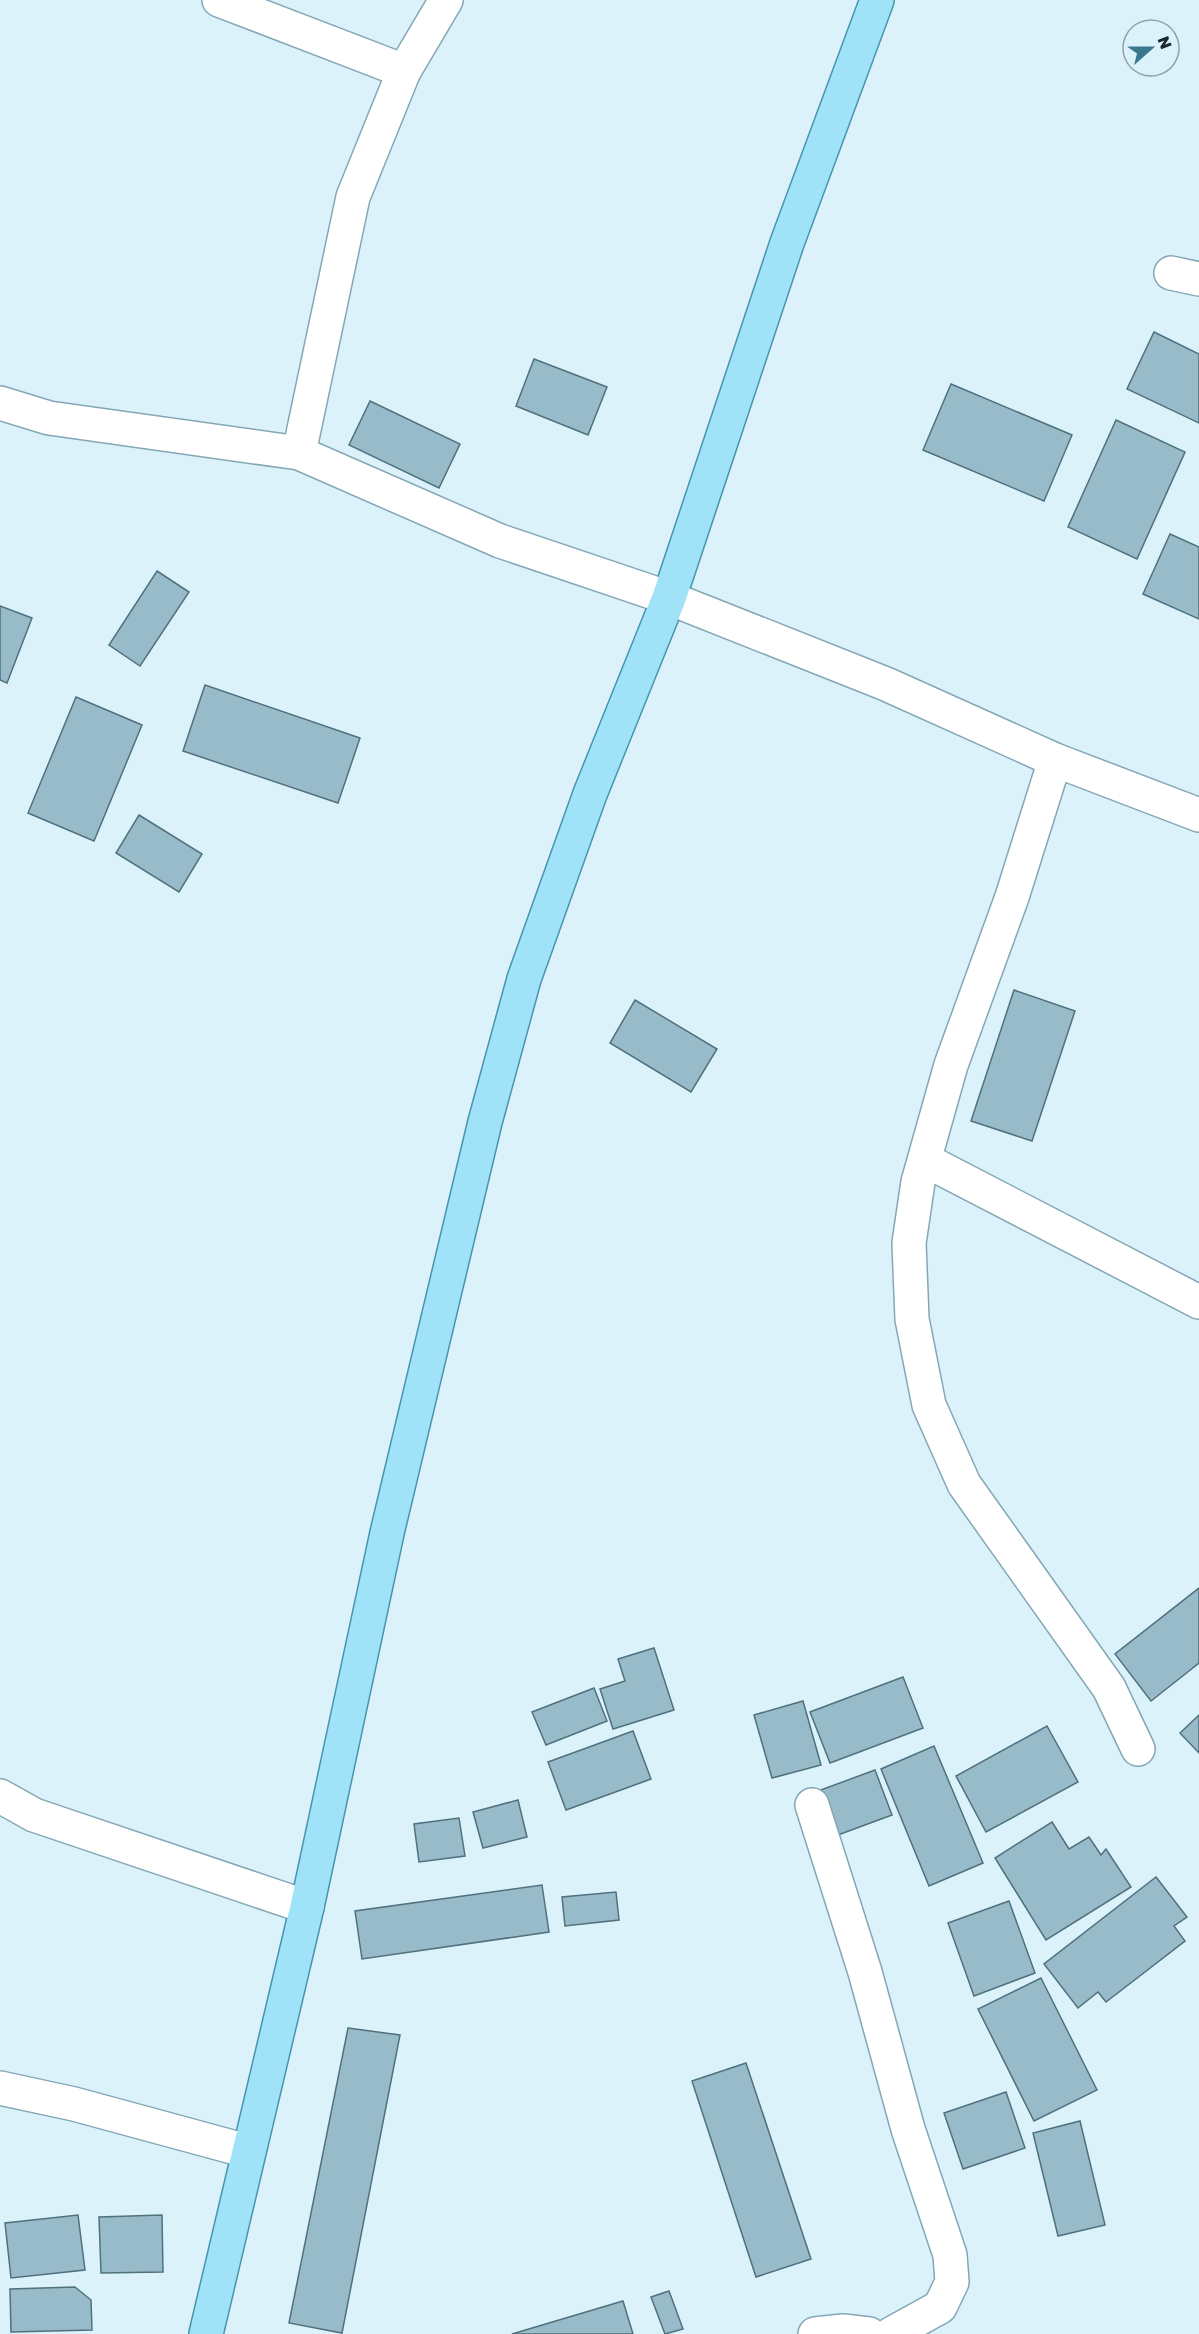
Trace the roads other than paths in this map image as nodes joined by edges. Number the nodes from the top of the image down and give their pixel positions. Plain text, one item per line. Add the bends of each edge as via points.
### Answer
1 (219, 0) edge
2 (446, 0) edge
3 (877, 0) edge
4 (404, 71) junction
5 (0, 403) edge
6 (299, 453) junction
7 (669, 598) junction
8 (1055, 760) junction
9 (1199, 815) edge
10 (925, 1160) junction
11 (1199, 1302) edge
12 (1138, 1749) dead end
13 (0, 1796) edge
14 (812, 1805) dead end
15 (307, 1907) junction
16 (0, 2088) edge
17 (248, 2151) junction
18 (206, 2334) edge
19 (815, 2334) edge
20 (869, 2334) edge
21 (891, 2334) edge

1 - 4 street
2 - 4 street
3 - 7 main road via 787,243
4 - 6 street via 354,197
5 - 6 street via 49,418
6 - 7 street via 500,541
7 - 8 street via 885,684
7 - 15 main road via 590,794 524,979 485,1122 387,1533
8 - 9 street
8 - 10 street via 1012,897 951,1065
10 - 11 street
10 - 12 street via 909,1243 912,1319 929,1405 963,1484 1109,1688
13 - 15 street via 34,1815
14 - 21 street via 866,1972 908,2129 950,2255 952,2282 940,2307
15 - 17 main road
16 - 17 street
17 - 18 main road
19 - 20 street

